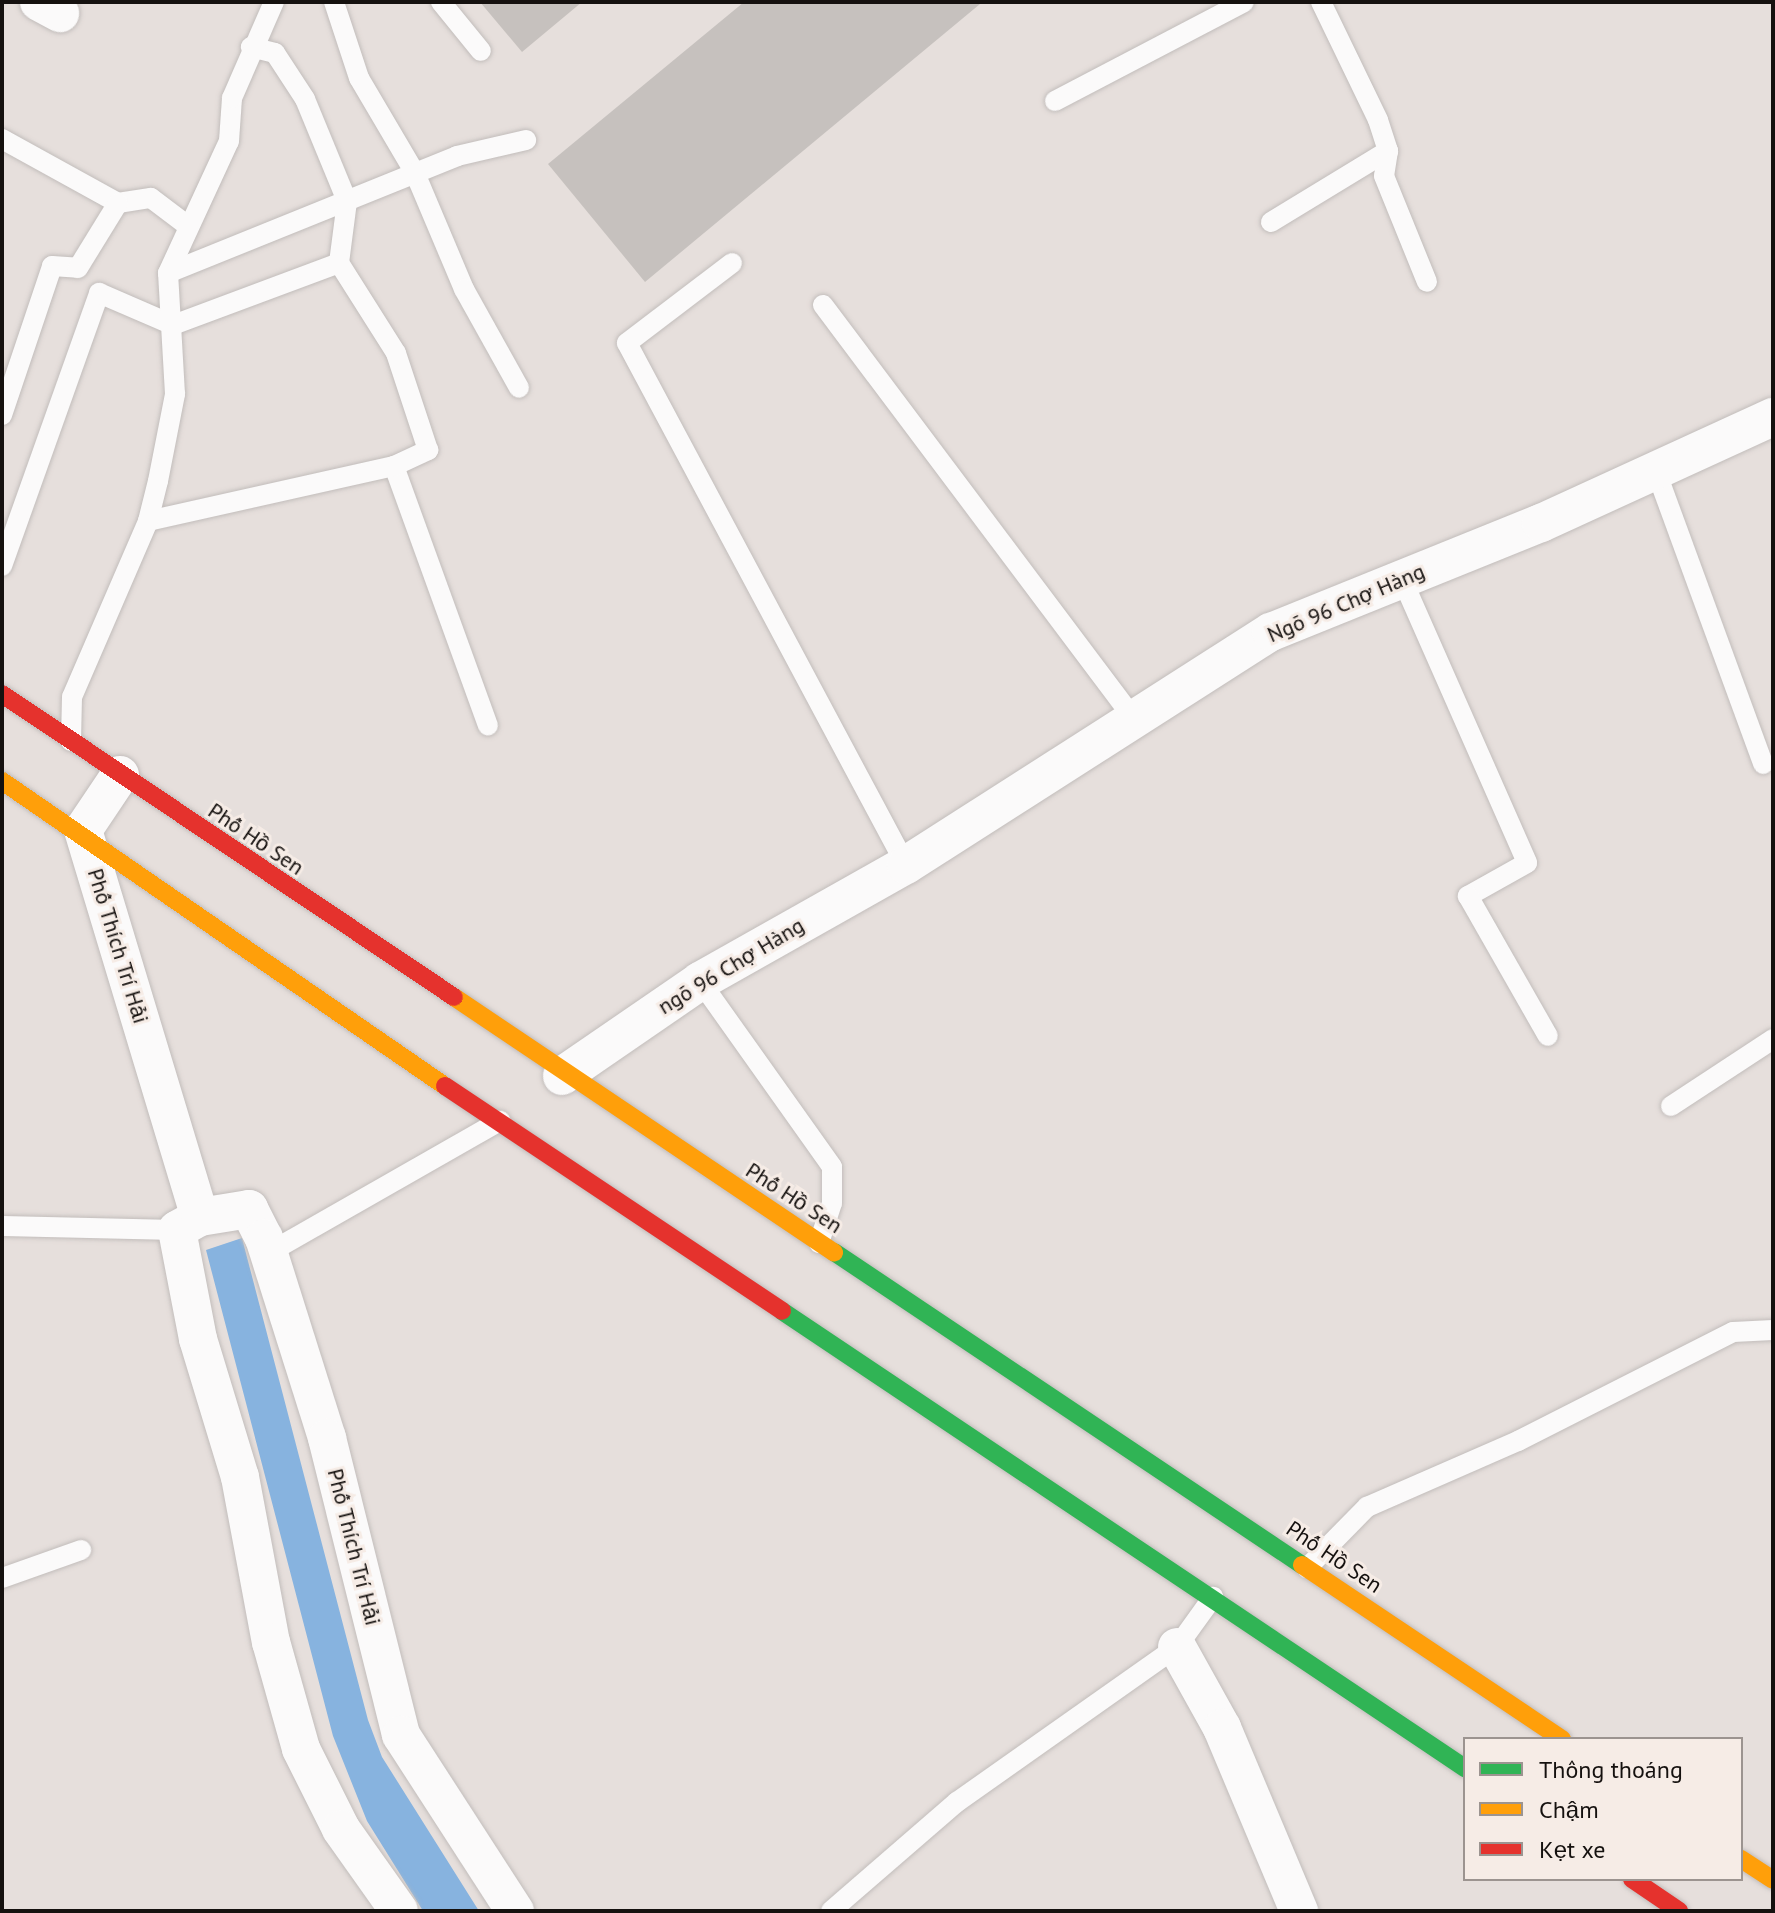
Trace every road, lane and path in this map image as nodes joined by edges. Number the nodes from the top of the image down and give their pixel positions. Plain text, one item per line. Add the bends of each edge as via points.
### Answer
1 (274, 2) edge
2 (334, 2) edge
3 (441, 2) edge
4 (1244, 2) edge
5 (1321, 2) edge
6 (251, 47) junction
7 (481, 51) dead end
8 (1055, 101) dead end
9 (2, 139) edge
10 (526, 140) dead end
11 (1388, 151) junction
12 (415, 173) junction
13 (347, 201) junction
14 (118, 203) junction
15 (1271, 222) dead end
16 (188, 226) junction
17 (339, 263) junction
18 (732, 263) dead end
19 (168, 273) junction
20 (1427, 282) dead end
21 (823, 305) dead end
22 (173, 325) junction
23 (519, 388) dead end
24 (2, 415) edge
25 (1773, 417) edge
26 (394, 466) junction
27 (1656, 471) junction
28 (148, 521) junction
29 (2, 566) edge
30 (1402, 579) junction
31 (2, 694) edge
32 (1134, 719) junction
33 (488, 726) dead end
34 (71, 741) junction
35 (1763, 764) dead end
36 (120, 775) junction
37 (2, 781) edge
38 (83, 830) junction
39 (906, 865) junction
40 (700, 981) junction
41 (1548, 1036) dead end
42 (1773, 1039) edge
43 (562, 1076) junction
44 (1671, 1106) dead end
45 (500, 1121) junction
46 (188, 1223) junction
47 (2, 1226) edge
48 (819, 1243) junction
49 (270, 1252) junction
50 (1773, 1330) edge
51 (81, 1550) dead end
52 (1307, 1568) junction
53 (2, 1578) edge
54 (1213, 1597) junction
55 (1177, 1647) junction
56 (1559, 1737) edge
57 (1463, 1767) edge
58 (1743, 1860) edge
59 (1773, 1880) edge
60 (1635, 1881) edge
61 (399, 1911) edge
62 (515, 1911) edge
63 (831, 1911) edge
64 (1299, 1911) edge
65 (1679, 1911) edge

1 - 6 lane
2 - 12 lane via 359,78
3 - 7 lane
4 - 8 lane
5 - 11 lane
6 - 13 lane via 275,53 305,99
6 - 16 lane via 232,98 229,141
9 - 14 lane
10 - 12 lane
11 - 15 lane
11 - 20 lane via 1384,176
12 - 13 lane
12 - 23 lane via 464,289
13 - 17 lane
13 - 19 lane
14 - 16 lane via 151,198
14 - 24 lane via 78,268 52,266
16 - 19 lane
17 - 22 lane
17 - 26 lane via 396,353 428,450
18 - 39 lane via 627,343
19 - 22 lane
21 - 32 lane
22 - 28 lane via 175,394
22 - 29 lane via 99,293
25 - 27 street, Ngõ 96 Chợ Hàng
26 - 28 lane
26 - 33 lane
27 - 30 street, Ngõ 96 Chợ Hàng
27 - 35 lane
28 - 34 lane via 72,697
30 - 32 street, Ngõ 96 Chợ Hàng via 1271,632
30 - 41 lane via 1527,863 1468,896
31 - 34 main road, Phố Hồ Sen
32 - 39 street, Ngõ 96 Chợ Hàng
34 - 36 main road, Phố Hồ Sen
36 - 38 street
36 - 43 main road, Phố Hồ Sen
37 - 38 main road
38 - 45 main road via 276,973
38 - 46 street, Phố Thích Trí Hải
39 - 40 street, ngõ 96 Chợ Hàng
40 - 43 street, ngõ 96 Chợ Hàng
40 - 48 lane via 832,1167 832,1203
42 - 44 lane
43 - 48 main road, Phố Hồ Sen
45 - 49 lane
45 - 54 main road
46 - 47 lane
46 - 49 street, Phố Thích Trí Hải via 249,1209
46 - 61 street, Phố Thích Trí Hải via 301,1749 341,1829
48 - 52 main road, Phố Hồ Sen
49 - 62 street, Phố Thích Trí Hải via 327,1438 401,1735
50 - 52 lane via 1733,1332 1518,1441 1367,1507
51 - 53 lane
52 - 56 main road, Phố Hồ Sen
54 - 55 lane
54 - 57 main road
55 - 63 lane via 957,1802
55 - 64 street via 1222,1728
58 - 59 main road
60 - 65 main road

